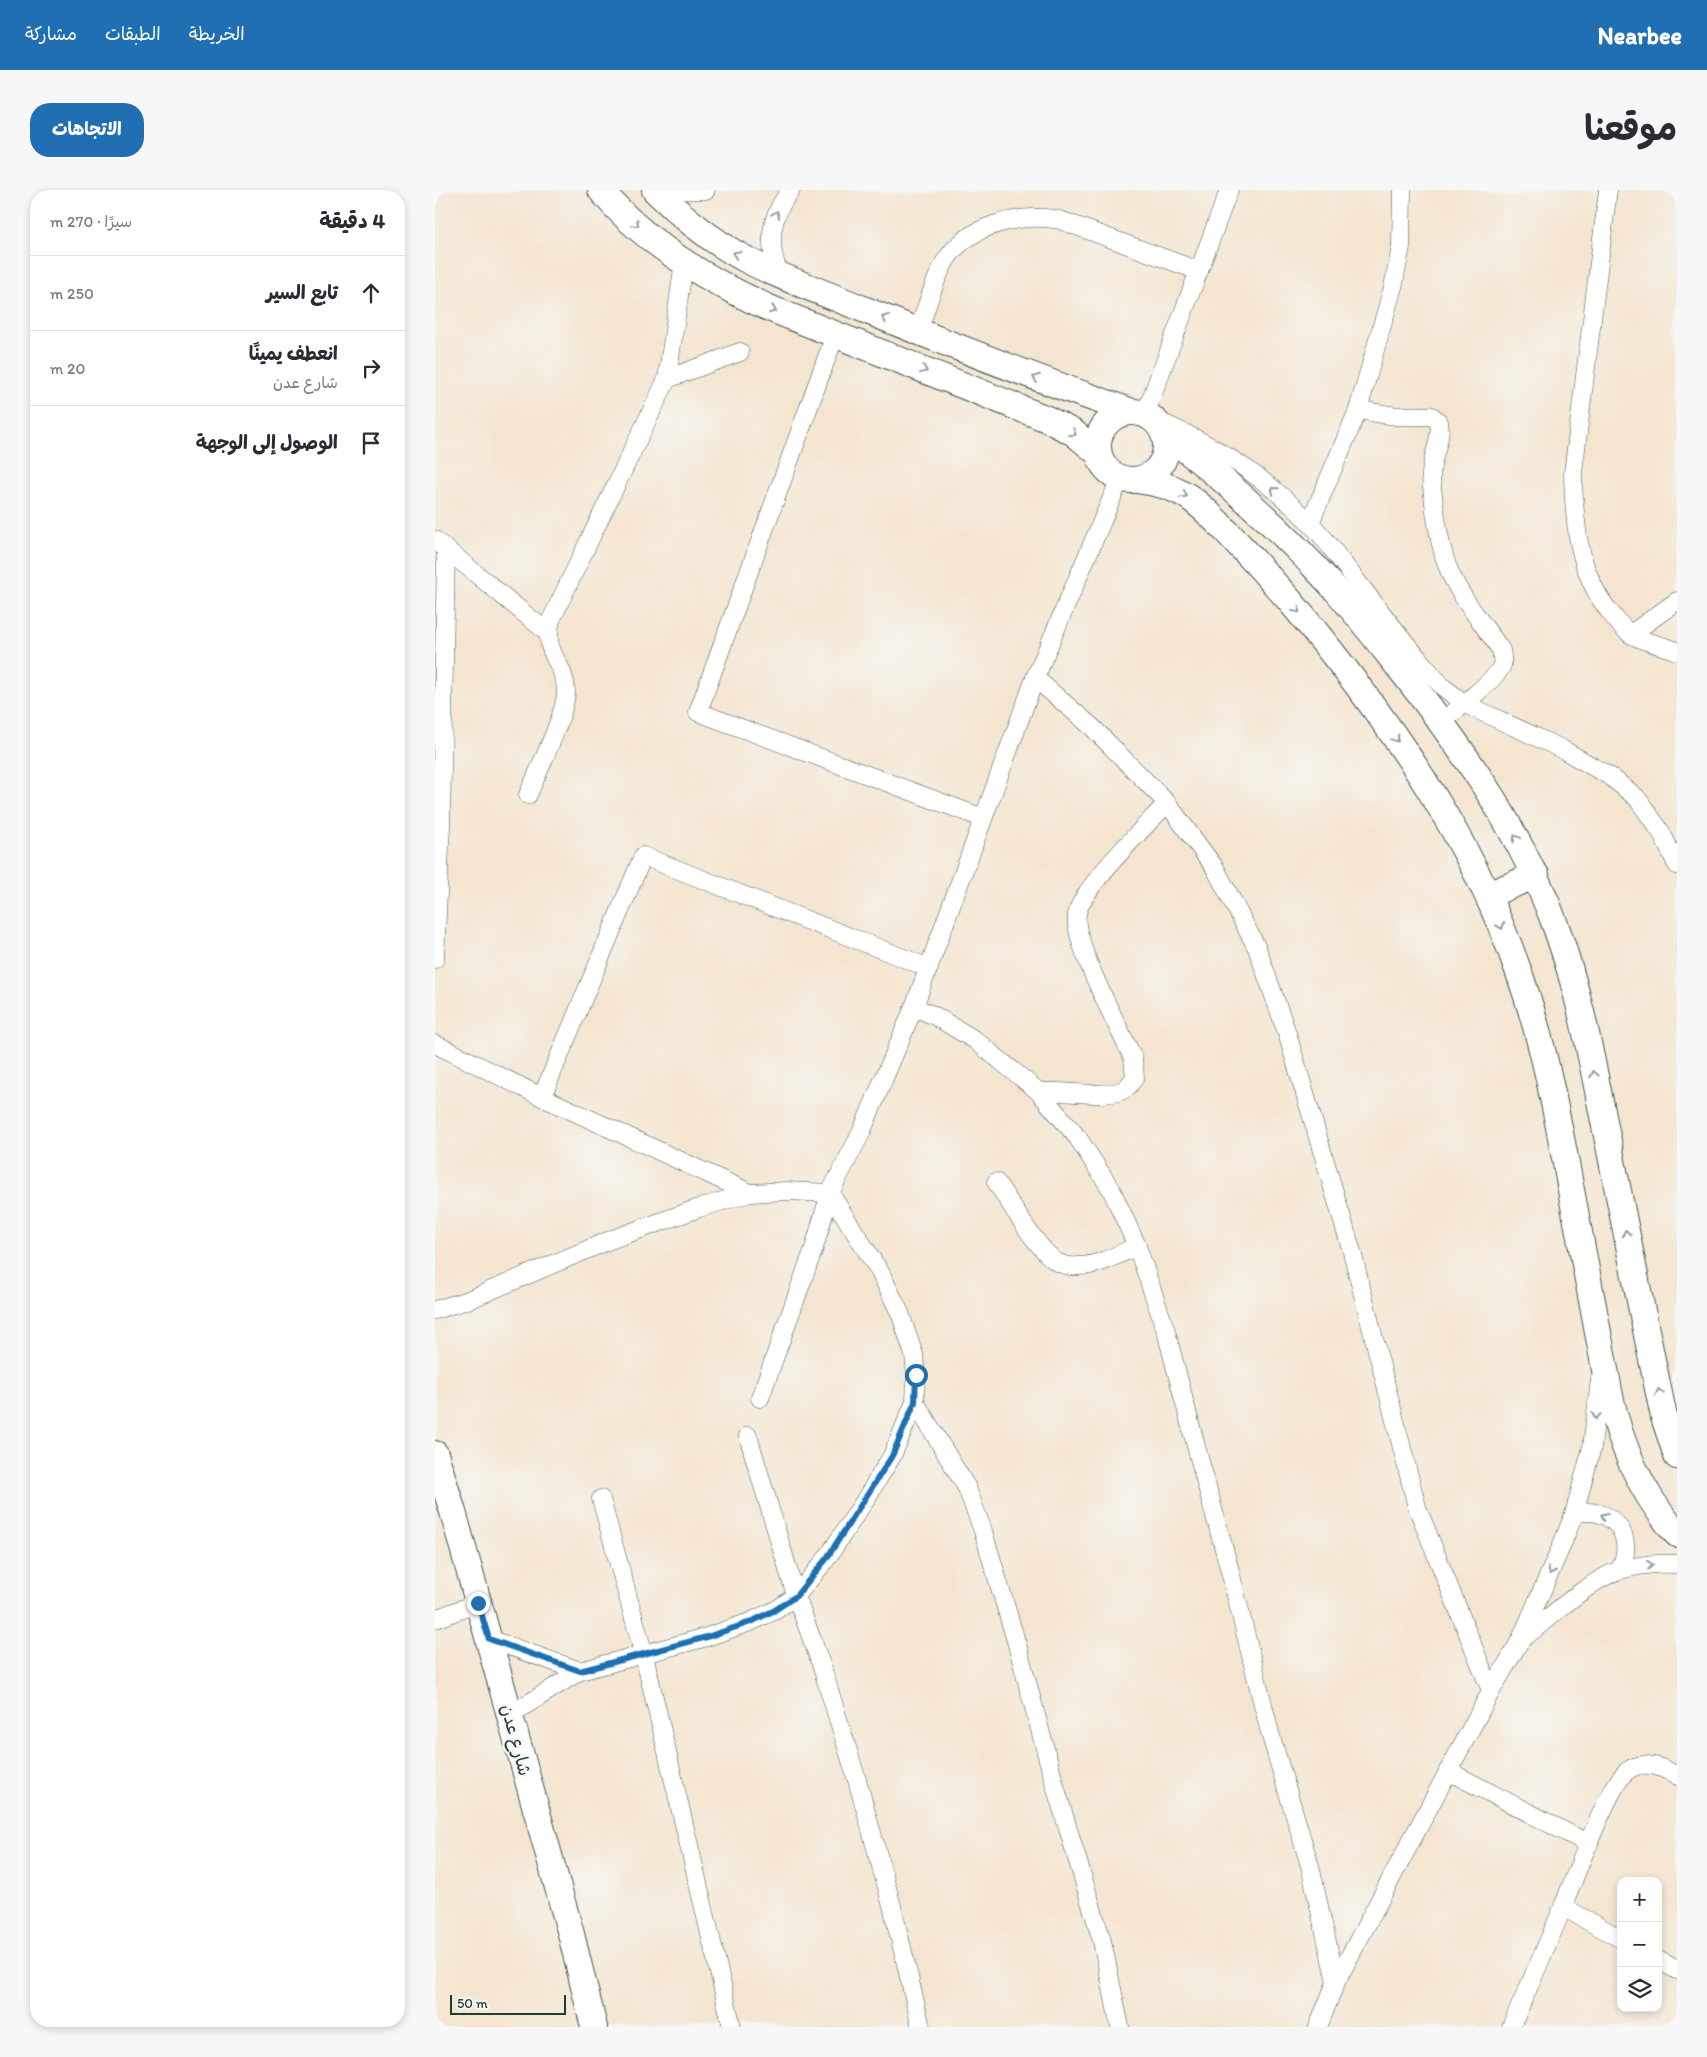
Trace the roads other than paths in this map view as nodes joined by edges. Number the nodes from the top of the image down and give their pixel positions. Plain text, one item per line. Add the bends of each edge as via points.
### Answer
1 (601, 190) edge
2 (706, 190) edge
3 (791, 190) edge
4 (1229, 190) edge
5 (1402, 190) edge
6 (1608, 190) edge
7 (656, 191) edge
8 (684, 262) junction
9 (1199, 271) junction
10 (780, 274) junction
11 (918, 332) junction
12 (835, 335) junction
13 (740, 352) dead end
14 (667, 380) junction
15 (1358, 410) junction
16 (1148, 420) junction
17 (1098, 453) junction
18 (1129, 480) junction
19 (1310, 523) junction
20 (441, 545) edge
21 (1677, 601) edge
22 (548, 633) junction
23 (1631, 634) junction
24 (1677, 651) edge
25 (1035, 678) junction
26 (1465, 704) junction
27 (1441, 722) junction
28 (528, 795) dead end
29 (1167, 803) junction
30 (983, 818) junction
31 (1677, 865) edge
32 (1536, 875) junction
33 (1488, 895) junction
34 (435, 959) edge
35 (929, 968) junction
36 (914, 1007) junction
37 (435, 1044) edge
38 (1039, 1092) junction
39 (542, 1097) junction
40 (996, 1182) dead end
41 (750, 1193) junction
42 (830, 1193) junction
43 (1137, 1246) junction
44 (435, 1310) edge
45 (1601, 1350) junction
46 (760, 1398) dead end
47 (915, 1402) junction
48 (748, 1436) dead end
49 (435, 1454) edge
50 (1677, 1456) edge
51 (601, 1499) dead end
52 (1574, 1514) junction
53 (1677, 1534) edge
54 (1677, 1564) edge
55 (1619, 1571) junction
56 (796, 1596) junction
57 (478, 1603) junction
58 (435, 1619) edge
59 (489, 1639) junction
60 (1520, 1641) junction
61 (644, 1655) junction
62 (580, 1671) junction
63 (1491, 1691) junction
64 (509, 1715) junction
65 (1448, 1771) junction
66 (1677, 1776) edge
67 (1589, 1844) junction
68 (1563, 1907) junction
69 (1617, 1937) edge
70 (1662, 1962) edge
71 (1677, 1970) edge
72 (1336, 1982) junction
73 (594, 2027) edge
74 (732, 2027) edge
75 (921, 2027) edge
76 (1121, 2027) edge
77 (1318, 2027) edge
78 (1511, 2027) edge

1 -> 8 street via 643,230
2 - 7 street
10 -> 3 street via 772,251 772,226 779,206
4 - 9 street
5 - 15 street via 1401,247
6 - 23 street via 1573,473 1574,512 1583,560 1592,585 1601,601
10 -> 7 street via 755,264 713,239
8 -> 12 street via 739,295
8 - 14 street
9 - 11 street via 1061,220 1024,218 982,229 953,251 945,261
9 - 16 street
11 -> 10 street
16 -> 11 street
12 -> 17 street via 1047,419 1074,433
12 - 30 street via 698,712
13 - 14 street
14 - 22 street via 551,620
15 - 19 street
15 - 26 street via 1396,416 1432,416 1439,422 1440,436 1431,462 1431,476 1447,565 1456,584 1501,650 1503,659 1500,670
16 - 17 street via 1123,413 1108,422 1099,436
16 - 18 street via 1166,441 1164,459 1154,473
19 -> 16 street via 1270,487 1233,460 1194,438
16 - 27 street via 1232,487 1313,565 1364,623
17 - 18 street via 1106,469
18 - 25 street
18 -> 33 street via 1168,487 1201,506 1315,631 1419,773 1450,822
19 - 26 street via 1427,669
20 - 22 street
20 - 34 street via 441,825
21 - 23 street
22 - 28 street via 549,644 565,682 566,697
23 - 24 street
25 - 29 street via 1092,726
25 - 30 street
26 - 27 street
26 - 31 street via 1562,749 1611,777 1637,798 1661,832
32 -> 27 street via 1474,768
29 - 38 street via 1100,876 1084,897 1077,914 1080,941 1133,1058 1135,1078 1121,1091
29 - 63 street via 1215,868 1257,948 1287,1033 1352,1252 1417,1507
30 - 35 street
32 - 33 street
50 -> 32 street via 1662,1410 1581,1010
33 -> 45 street via 1519,970 1545,1060
35 - 36 street
35 - 39 street via 643,856
36 - 38 street via 975,1040
36 - 42 street via 861,1133
37 - 39 street
38 - 43 street via 1078,1138 1111,1189
39 - 41 street
40 - 43 street via 1055,1261 1067,1266 1081,1266 1101,1262
41 - 42 street
41 - 44 street via 610,1240 468,1300
42 - 46 street via 814,1248
42 - 47 street via 880,1272 900,1313 914,1355
43 - 72 street via 1166,1331 1270,1733 1310,1866
45 -> 52 street via 1592,1447
45 - 53 street via 1615,1420 1628,1458 1655,1507
47 - 56 street via 892,1456 862,1505 827,1558
47 - 76 street via 967,1488 983,1531 1103,1941
48 - 56 street
49 - 57 street, شارع عدن
51 - 61 street
55 -> 52 street via 1626,1546 1620,1529 1608,1516 1600,1513
52 -> 60 street
55 -> 54 street via 1639,1566
55 - 60 street via 1602,1578
56 - 61 street via 751,1622
56 - 75 street via 858,1783
57 - 58 street
57 - 59 street, شارع عدن
59 - 62 street
59 - 64 street, شارع عدن
60 - 63 street
61 - 62 street
61 - 74 street
62 - 64 street
63 - 65 street
64 - 73 street, شارع عدن
65 - 67 street
65 - 72 street
66 - 67 street via 1651,1765 1637,1766 1627,1772 1615,1788
67 - 68 street
68 - 69 street
68 - 78 street
70 - 71 street
72 - 77 street

